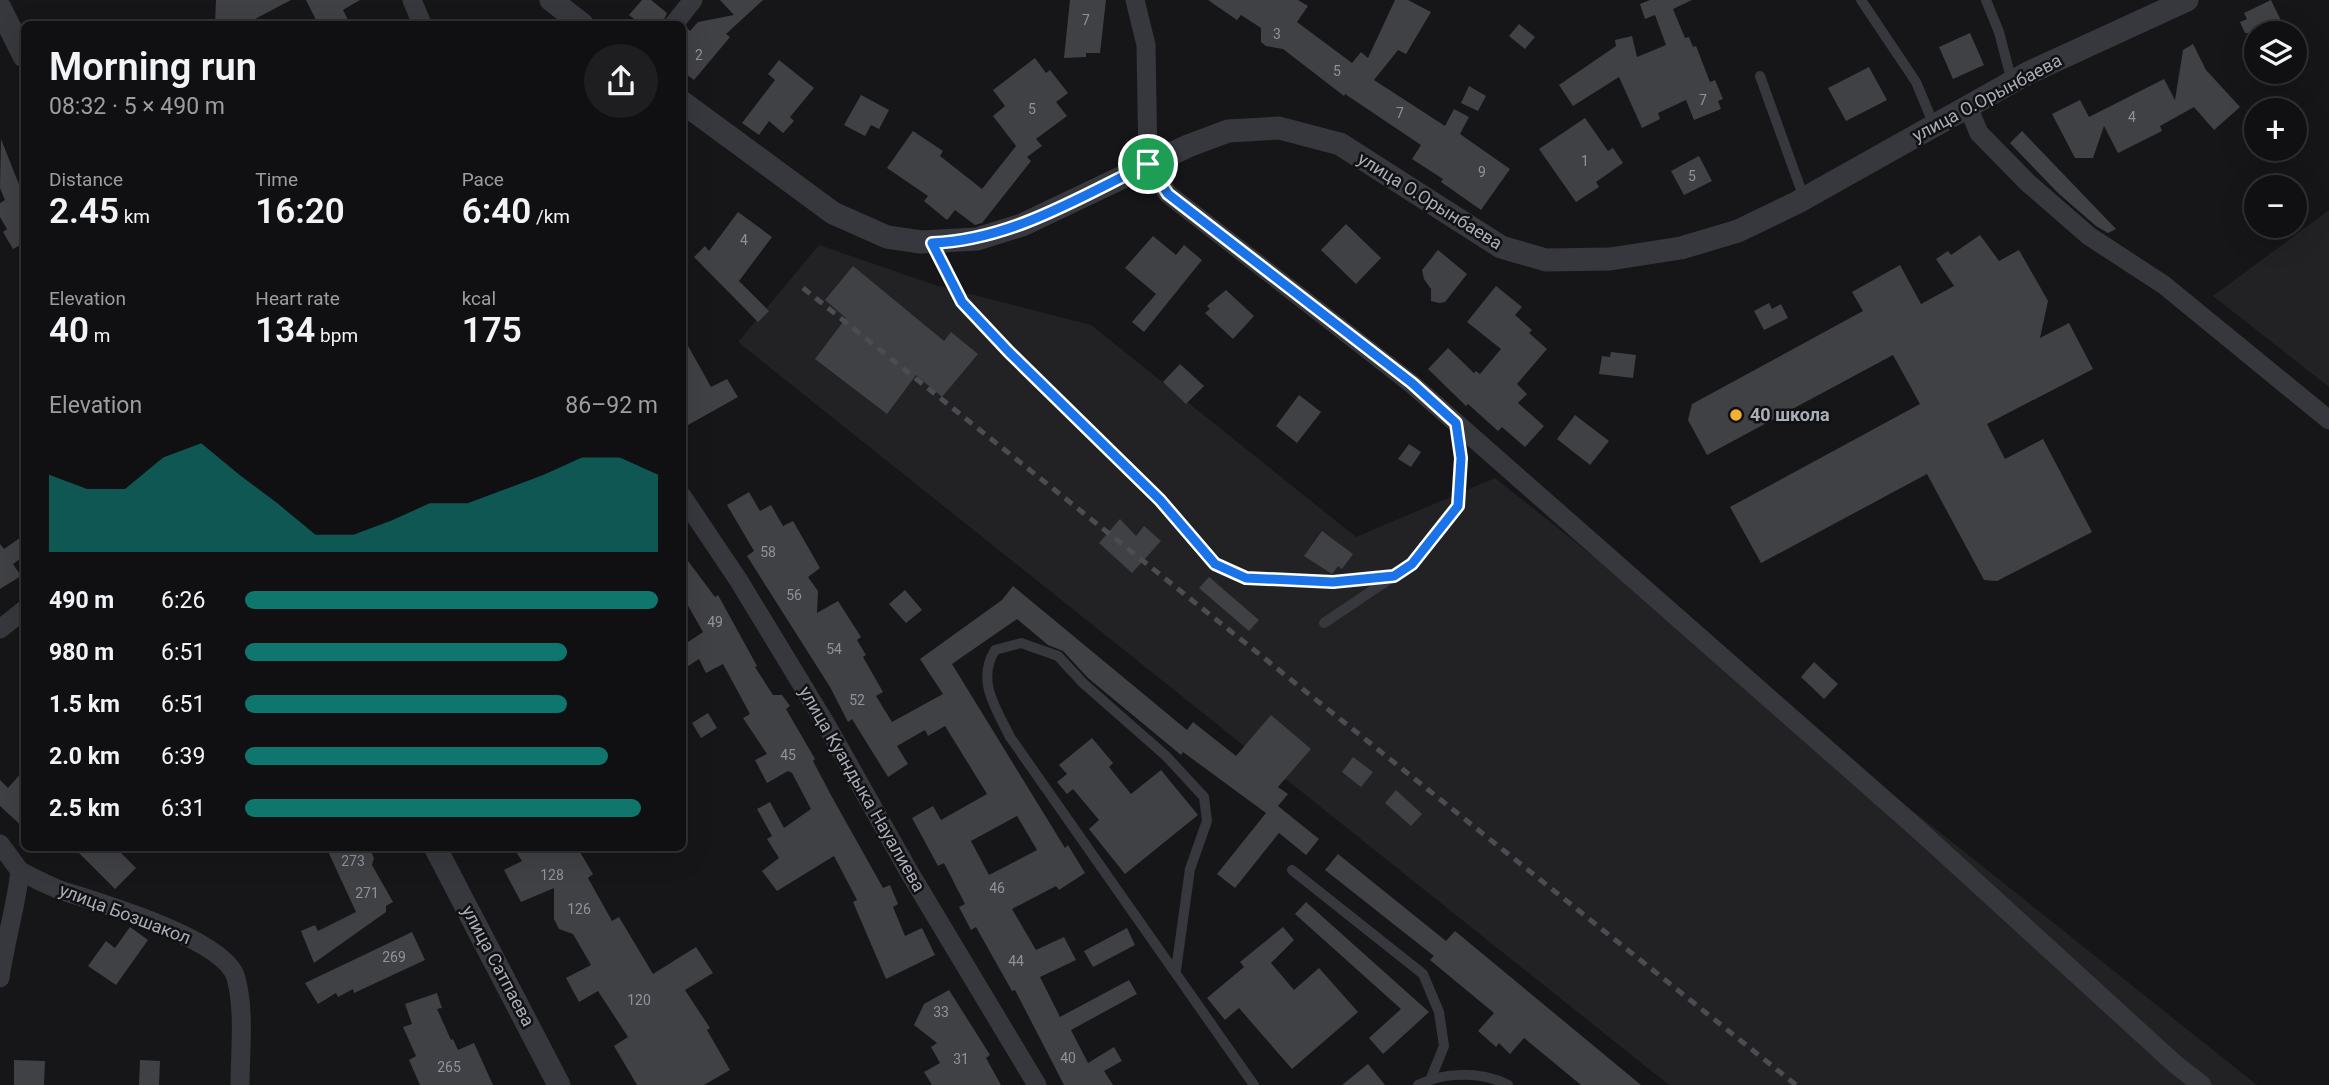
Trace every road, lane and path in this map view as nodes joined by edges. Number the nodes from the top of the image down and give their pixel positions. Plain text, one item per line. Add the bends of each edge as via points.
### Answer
1 (412, 0) edge
2 (551, 0) edge
3 (693, 0) edge
4 (1135, 0) edge
5 (1861, 0) edge
6 (1986, 0) edge
7 (2187, 0) edge
8 (0, 8) edge
9 (421, 21) edge
10 (578, 21) edge
11 (676, 21) edge
12 (21, 49) edge
13 (1760, 76) dead end
14 (2012, 82) junction
15 (686, 105) edge
16 (1968, 107) junction
17 (1934, 126) junction
18 (1148, 164) junction
19 (1804, 199) junction
20 (932, 243) junction
21 (2329, 419) edge
22 (1456, 423) junction
23 (686, 502) edge
24 (1394, 576) junction
25 (21, 612) edge
26 (2, 623) edge
27 (1324, 623) dead end
28 (0, 844) edge
29 (437, 851) edge
30 (1292, 870) dead end
31 (20, 871) junction
32 (1176, 970) junction
33 (0, 978) edge
34 (1431, 1078) junction
35 (240, 1085) edge
36 (559, 1085) edge
37 (1037, 1085) edge
38 (1254, 1085) edge
39 (1418, 1085) edge
40 (1508, 1085) edge
41 (2202, 1085) edge

1 - 9 street
2 - 10 street
3 - 11 street
4 - 18 street via 1146,45
5 - 17 lane via 1916,82
6 - 14 lane
7 - 14 street, улица О.Орынбаева
8 - 12 street
13 - 19 lane
14 - 16 street, улица О.Орынбаева
15 - 20 street, улица О.Орынбаева via 833,213 887,237
16 - 17 street, улица О.Орынбаева
16 - 21 street via 1979,133 2089,236 2164,285
17 - 19 street, улица О.Орынбаева
18 - 19 street, улица О.Орынбаева via 1228,131 1279,128 1311,135 1340,144 1501,247 1546,260 1610,259 1681,248 1738,231
18 - 20 street, улица О.Орынбаева via 1022,225 977,239
18 - 22 street via 1168,194 1412,383
20 - 24 lane via 962,302 1160,500 1215,564 1246,578 1333,582
22 - 24 lane via 1461,458 1458,506 1412,564
22 - 41 street
23 - 37 street, улица Куандыка Науалиева via 827,726
24 - 27 lane
25 - 26 street
28 - 31 street
29 - 36 street, улица Сатпаева
30 - 34 lane via 1423,974 1439,1013 1444,1046
31 - 33 street
31 - 35 street, улица Бозшакол via 61,891 107,903 195,940 220,959 236,975
32 - 32 lane via 1010,737 988,691 986,664 995,650 1021,643 1058,656 1204,797 1207,821 1190,869
32 - 38 lane
34 - 39 lane
34 - 40 lane via 1460,1075

